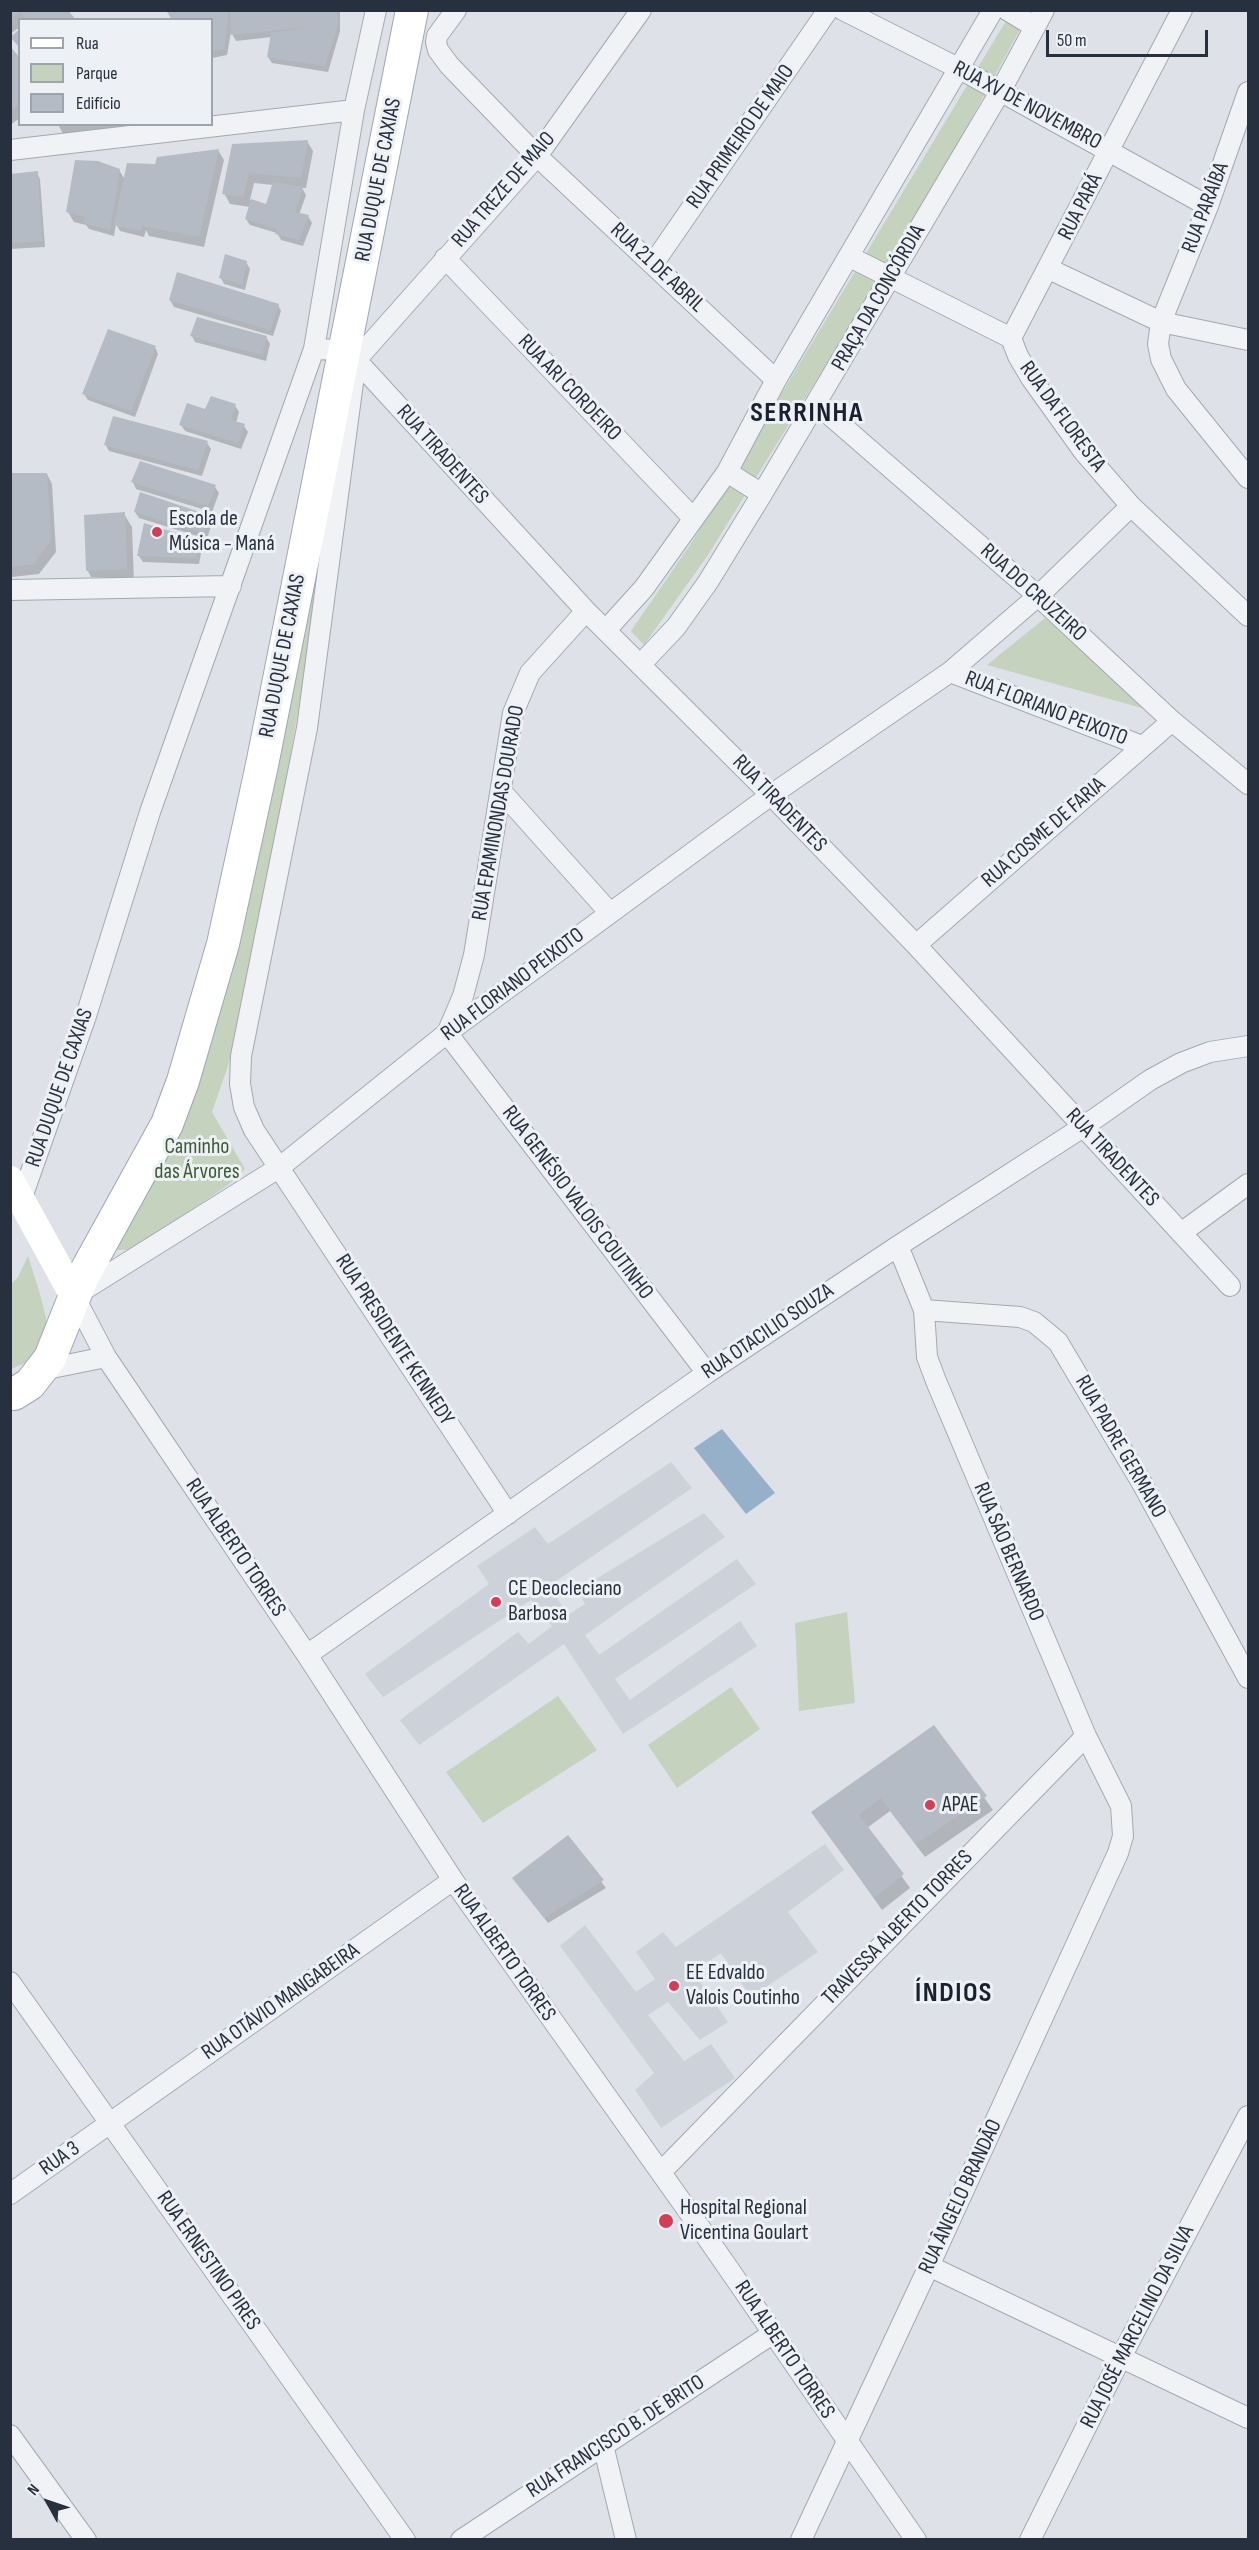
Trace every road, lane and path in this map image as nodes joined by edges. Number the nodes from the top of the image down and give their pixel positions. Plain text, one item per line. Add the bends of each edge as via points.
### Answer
1 (376, 10) edge
2 (412, 10) edge
3 (456, 10) edge
4 (641, 10) edge
5 (828, 10) edge
6 (843, 10) edge
7 (993, 10) edge
8 (1007, 10) edge
9 (1182, 10) edge
10 (1039, 19) edge
11 (960, 69) junction
12 (1000, 92) junction
13 (1248, 92) edge
14 (354, 110) junction
15 (10, 150) edge
16 (1109, 150) junction
17 (537, 156) junction
18 (1208, 206) junction
19 (850, 257) junction
20 (445, 258) junction
21 (653, 264) junction
22 (1049, 269) junction
23 (891, 278) junction
24 (1161, 322) junction
25 (1011, 338) junction
26 (1248, 340) edge
27 (314, 348) junction
28 (350, 355) junction
29 (776, 380) junction
30 (817, 404) junction
31 (727, 472) junction
32 (1248, 478) edge
33 (762, 494) junction
34 (1131, 506) junction
35 (693, 519) junction
36 (231, 586) junction
37 (10, 590) edge
38 (1038, 596) junction
39 (586, 611) junction
40 (1248, 616) edge
41 (606, 630) junction
42 (640, 665) junction
43 (950, 672) junction
44 (1172, 721) junction
45 (1142, 746) junction
46 (1248, 784) edge
47 (501, 791) junction
48 (771, 795) junction
49 (610, 913) junction
50 (916, 945) junction
51 (447, 1034) junction
52 (1248, 1046) edge
53 (1083, 1127) junction
54 (280, 1167) junction
55 (1248, 1184) edge
56 (16, 1190) edge
57 (1181, 1233) junction
58 (898, 1246) junction
59 (1230, 1286) dead end
60 (78, 1287) junction
61 (924, 1310) junction
62 (106, 1357) junction
63 (42, 1370) junction
64 (707, 1373) junction
65 (12, 1395) edge
66 (508, 1514) junction
67 (307, 1655) junction
68 (1248, 1678) edge
69 (1086, 1736) junction
70 (1118, 1853) joint
71 (453, 1880) junction
72 (10, 1982) edge
73 (1248, 2116) edge
74 (110, 2123) junction
75 (661, 2172) junction
76 (10, 2194) edge
77 (929, 2266) junction
78 (772, 2334) junction
79 (1120, 2359) junction
80 (1248, 2418) edge
81 (10, 2434) edge
82 (846, 2442) junction
83 (603, 2445) junction
84 (86, 2539) edge
85 (405, 2540) edge
86 (461, 2540) edge
87 (626, 2540) edge
88 (801, 2540) edge
89 (916, 2540) edge
90 (1030, 2540) edge

1 - 14 street, RUA DUQUE DE CAXIAS
2 - 28 main road, RUA DUQUE DE CAXIAS
3 - 17 street via 437,36 438,50
4 - 17 street, RUA TREZE DE MAIO
5 - 21 street, RUA PRIMEIRO DE MAIO
6 - 11 street, RUA XV DE NOVEMBRO
7 - 11 street, PRAÇA DA CONCÓRDIA
8 - 10 street
9 - 16 street, RUA PARÁ
10 - 12 street, PRAÇA DA CONCÓRDIA
11 - 12 street, RUA XV DE NOVEMBRO
11 - 19 street, PRAÇA DA CONCÓRDIA
12 - 16 street, RUA XV DE NOVEMBRO
12 - 23 street, PRAÇA DA CONCÓRDIA
13 - 18 street, RUA PARAÍBA
14 - 15 street
14 - 27 street, RUA DUQUE DE CAXIAS
16 - 18 street, RUA XV DE NOVEMBRO
16 - 22 street, RUA PARÁ
17 - 20 street, RUA TREZE DE MAIO
17 - 21 street, RUA 21 DE ABRIL
18 - 24 street, RUA PARAÍBA
19 - 23 street, RUA DA FLORESTA
19 - 29 street, PRAÇA DA CONCÓRDIA
20 - 28 street, RUA TREZE DE MAIO
20 - 35 street, RUA ARI CORDEIRO
21 - 29 street, RUA 21 DE ABRIL
22 - 24 street
22 - 25 street, RUA PARÁ
23 - 25 street, RUA DA FLORESTA
23 - 30 street, PRAÇA DA CONCÓRDIA
24 - 26 street
24 - 32 street via 1158,344 1168,375
25 - 34 street, RUA DA FLORESTA via 1049,406
27 - 28 street
27 - 36 street, RUA DUQUE DE CAXIAS
28 - 39 street, RUA TIRADENTES
28 - 54 street, RUA DUQUE DE CAXIAS via 307,728 242,1056 240,1084 244,1107 254,1130
28 - 60 main road, RUA DUQUE DE CAXIAS via 223,944 167,1124
29 - 31 street, PRAÇA DA CONCÓRDIA
30 - 33 street, PRAÇA DA CONCÓRDIA
30 - 38 street, RUA DO CRUZEIRO
31 - 33 street
31 - 35 street, PRAÇA DA CONCÓRDIA
33 - 42 street, PRAÇA DA CONCÓRDIA via 676,627
34 - 38 street, RUA FLORIANO PEIXOTO
34 - 40 street, RUA DA FLORESTA
35 - 41 street, PRAÇA DA CONCÓRDIA via 644,588
36 - 37 street
36 - 56 street, RUA DUQUE DE CAXIAS via 150,812 85,1020
38 - 43 street, RUA FLORIANO PEIXOTO
38 - 44 street, RUA DO CRUZEIRO
39 - 41 street, RUA TIRADENTES
39 - 47 street, RUA EPAMINONDAS DOURADO via 542,658 520,692
41 - 42 street, RUA TIRADENTES
42 - 48 street, RUA TIRADENTES
43 - 45 street, RUA FLORIANO PEIXOTO
43 - 48 street, RUA FLORIANO PEIXOTO
44 - 45 street, RUA COSME DE FARIA
44 - 46 street, RUA DO CRUZEIRO
45 - 50 street, RUA COSME DE FARIA
47 - 49 street
47 - 51 street, RUA EPAMINONDAS DOURADO via 474,956
48 - 49 street, RUA FLORIANO PEIXOTO
48 - 50 street, RUA TIRADENTES
49 - 51 street, RUA FLORIANO PEIXOTO
50 - 53 street, RUA TIRADENTES
51 - 54 street, RUA FLORIANO PEIXOTO
51 - 64 street, RUA GENÉSIO VALOIS COUTINHO
52 - 53 street, RUA OTACILIO SOUZA via 1210,1052 1181,1063
53 - 57 street, RUA TIRADENTES
53 - 58 street, RUA OTACILIO SOUZA
54 - 60 street, RUA FLORIANO PEIXOTO
54 - 66 street, RUA PRESIDENTE KENNEDY
55 - 57 street
56 - 60 street
57 - 59 street, RUA TIRADENTES
58 - 61 street, RUA SÃO BERNARDO
58 - 64 street, RUA OTACILIO SOUZA
60 - 62 street, RUA ALBERTO TORRES
60 - 63 main road, RUA DUQUE DE CAXIAS via 57,1343
61 - 68 street, RUA PADRE GERMANO via 1020,1317 1034,1322 1058,1342 1143,1485
61 - 69 street, RUA SÃO BERNARDO via 927,1357 936,1381
62 - 63 street
62 - 67 street, RUA ALBERTO TORRES
63 - 65 main road, RUA DUQUE DE CAXIAS via 30,1384
64 - 66 street, RUA OTACILIO SOUZA
66 - 67 street, RUA OTACILIO SOUZA
67 - 71 street, RUA ALBERTO TORRES
69 - 70 street, RUA SÃO BERNARDO via 1121,1806 1123,1836
69 - 75 street, TRAVESSA ALBERTO TORRES
70 - 77 street, RUA ÂNGELO BRANDÃO
71 - 74 street, RUA OTÁVIO MANGABEIRA
71 - 75 street, RUA ALBERTO TORRES
72 - 74 street, RUA ERNESTINO PIRES
73 - 79 street, RUA JOSÉ MARCELINO DA SILVA
74 - 76 street, RUA 3
74 - 85 street, RUA ERNESTINO PIRES
75 - 78 street, RUA ALBERTO TORRES
77 - 79 street
77 - 82 street, RUA ÂNGELO BRANDÃO
78 - 82 street, RUA ALBERTO TORRES
78 - 83 street, RUA FRANCISCO B. DE BRITO
79 - 80 street
79 - 90 street, RUA JOSÉ MARCELINO DA SILVA
81 - 84 street
82 - 88 street, RUA ÂNGELO BRANDÃO
82 - 89 street, RUA ALBERTO TORRES
83 - 86 street, RUA FRANCISCO B. DE BRITO
83 - 87 street

